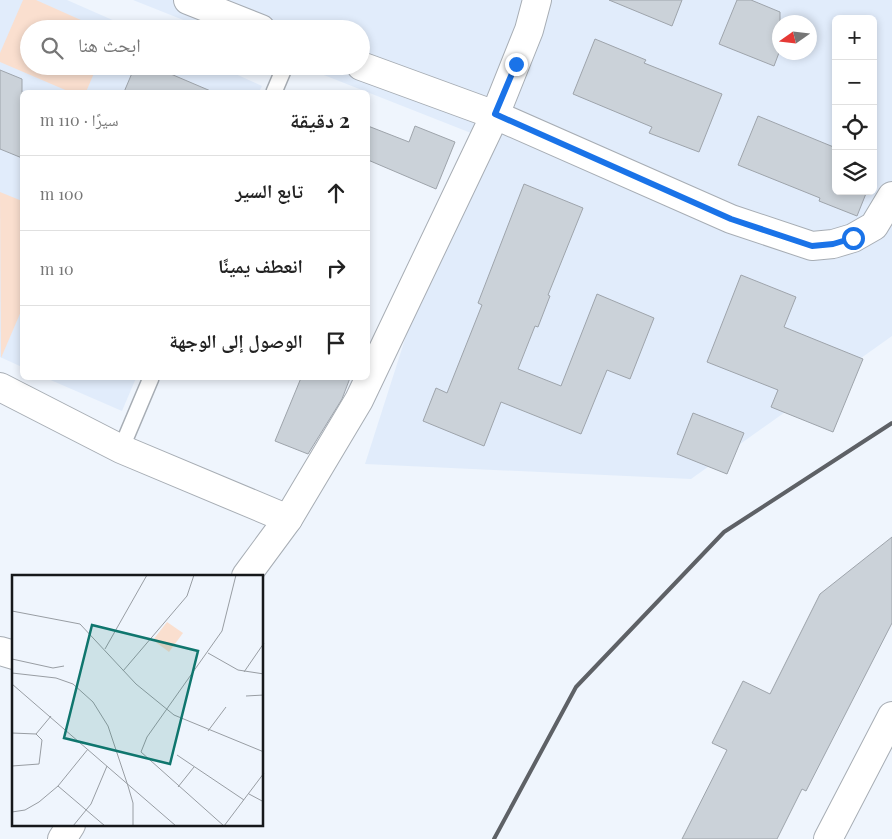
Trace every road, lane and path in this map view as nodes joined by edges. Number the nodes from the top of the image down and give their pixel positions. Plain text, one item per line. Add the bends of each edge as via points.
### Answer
1 (188, 0) edge
2 (537, 0) edge
3 (238, 20) edge
4 (370, 69) edge
5 (282, 75) edge
6 (275, 90) edge
7 (495, 114) junction
8 (892, 196) edge
9 (370, 377) edge
10 (150, 380) edge
11 (369, 380) edge
12 (0, 387) edge
13 (121, 449) junction
14 (288, 519) junction
15 (247, 575) edge
16 (892, 716) edge
17 (70, 826) edge
18 (62, 839) edge
19 (828, 839) edge

1 - 3 street
2 - 7 street via 529,30
4 - 7 street
5 - 6 lane
7 - 8 street via 731,219 812,246 853,238 874,226
7 - 9 street
10 - 13 lane
11 - 14 street
12 - 13 street
13 - 14 street
14 - 15 street
16 - 19 street
17 - 18 street

